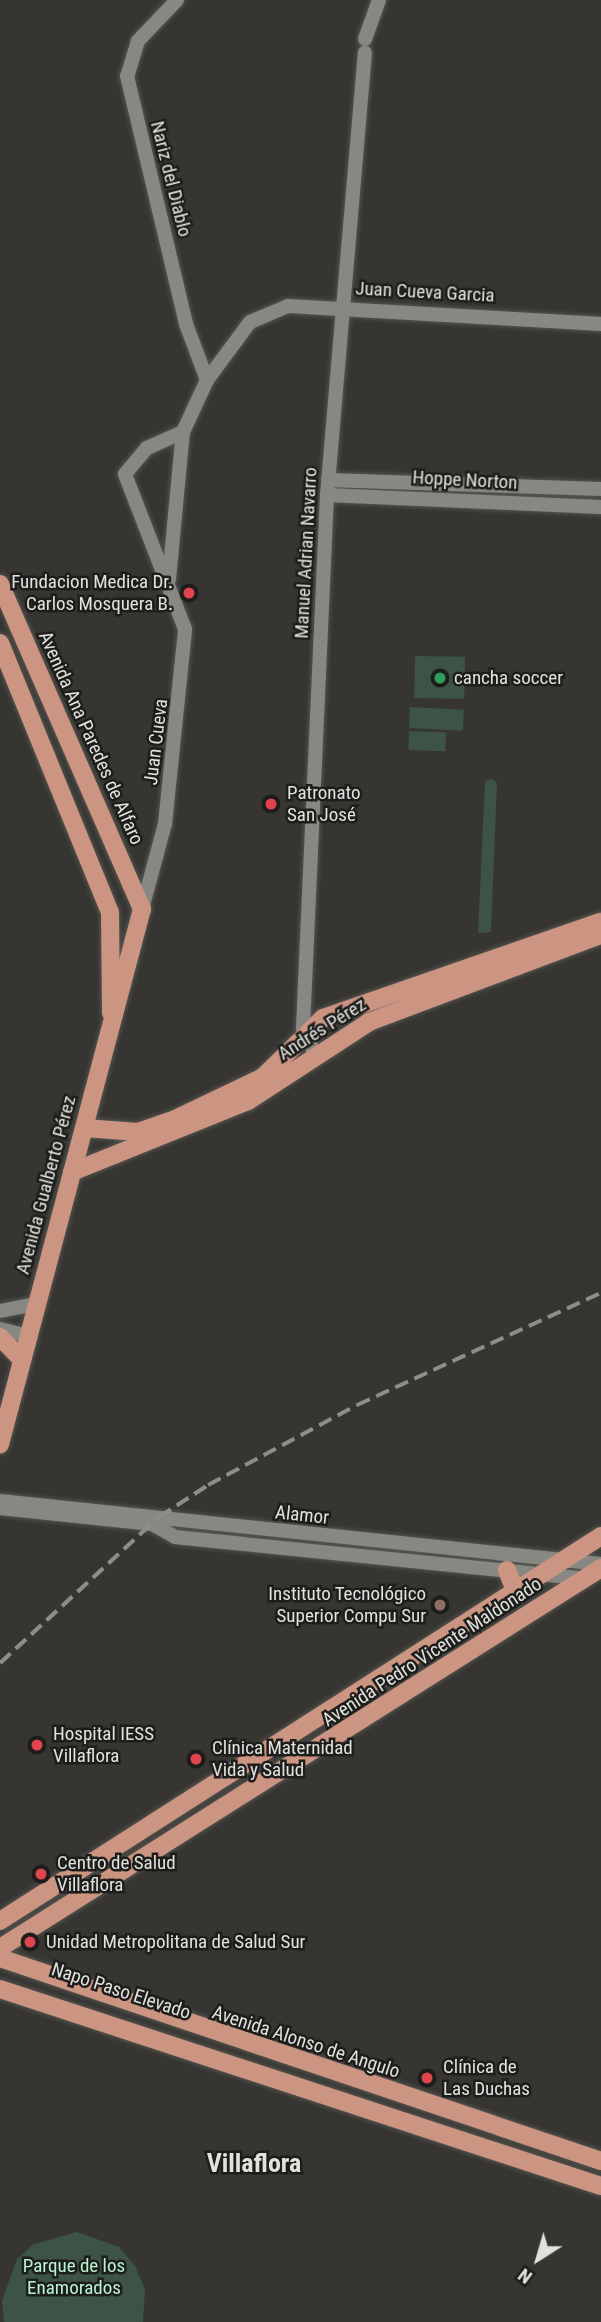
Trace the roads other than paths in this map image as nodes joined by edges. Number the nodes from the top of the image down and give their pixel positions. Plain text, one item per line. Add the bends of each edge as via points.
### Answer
1 (177, 0) edge
2 (379, 0) edge
3 (341, 306) junction
4 (250, 322) joint
5 (601, 324) edge
6 (207, 380) junction
7 (183, 432) junction
8 (328, 488) junction
9 (601, 489) edge
10 (601, 506) edge
11 (169, 579) junction
12 (0, 584) edge
13 (0, 643) edge
14 (142, 909) junction
15 (601, 922) edge
16 (601, 935) edge
17 (111, 1017) junction
18 (304, 1032) junction
19 (315, 1054) junction
20 (84, 1128) junction
21 (72, 1172) junction
22 (36, 1304) junction
23 (0, 1311) edge
24 (0, 1329) edge
25 (29, 1336) junction
26 (0, 1337) edge
27 (22, 1360) junction
28 (0, 1444) edge
29 (0, 1501) edge
30 (0, 1508) edge
31 (601, 1536) edge
32 (566, 1560) junction
33 (601, 1566) edge
34 (507, 1570) junction
35 (543, 1574) junction
36 (586, 1578) junction
37 (516, 1593) junction
38 (0, 1921) edge
39 (0, 1948) edge
40 (0, 1958) edge
41 (0, 1970) edge
42 (0, 1989) edge
43 (387, 2101) junction
44 (453, 2113) junction
45 (450, 2133) junction
46 (601, 2161) edge
47 (601, 2186) edge

1 - 6 street, Nariz del Diablo via 138,41 127,76 186,324
2 - 3 street, Manuel Adrian Navarro via 365,46
3 - 4 street, Juan Cueva Garcia via 288,306
3 - 5 street, Juan Cueva Garcia
3 - 8 street, Manuel Adrian Navarro
4 - 6 street, Juan Cueva
6 - 7 street, Juan Cueva
7 - 11 street, Juan Cueva
7 - 11 street, Juan Cueva via 147,448 125,474 126,491
8 - 9 street, Hoppe Norton
8 - 10 street, Hoppe Norton
8 - 18 street, Manuel Adrian Navarro
11 - 14 street, Juan Cueva via 185,650 165,824
12 - 14 main road, Avenida Ana Paredes de Alfaro
13 - 17 main road, Avenida Gualberto Pérez via 110,912
14 - 17 main road, Avenida Gualberto Pérez
15 - 18 main road, Andrés Pérez via 323,1018
16 - 19 main road, Andrés Pérez via 406,1005
17 - 20 main road, Avenida Gualberto Pérez
18 - 19 street, Manuel Adrian Navarro
18 - 20 main road, Andrés Pérez via 275,1068 217,1102 138,1132
19 - 21 main road, Andrés Pérez via 220,1115
20 - 21 main road, Avenida Gualberto Pérez
21 - 22 main road, Avenida Gualberto Pérez
22 - 23 street
22 - 25 main road, Avenida Gualberto Pérez
24 - 25 street
25 - 27 main road, Avenida Gualberto Pérez
26 - 27 main road
27 - 28 main road, Avenida Gualberto Pérez
29 - 32 street, Alamor
30 - 34 street, Alamor via 152,1524 175,1537
31 - 32 main road, Avenida Pedro Vicente Maldonado
32 - 33 street, Alamor
32 - 35 main road, Avenida Pedro Vicente Maldonado
33 - 36 main road, Avenida Pedro Vicente Maldonado
34 - 35 street, Alamor
34 - 37 main road
35 - 36 street, Alamor
35 - 37 main road, Avenida Pedro Vicente Maldonado
36 - 39 main road, Avenida Pedro Vicente Maldonado
37 - 38 main road, Avenida Pedro Vicente Maldonado
40 - 44 main road, Avenida Alonso de Angulo
41 - 43 main road, Napo Paso Elevado
42 - 45 main road
43 - 44 main road, Napo Paso Elevado
43 - 45 main road, Napo Paso Elevado
44 - 46 main road, Avenida Alonso de Angulo
45 - 47 main road

